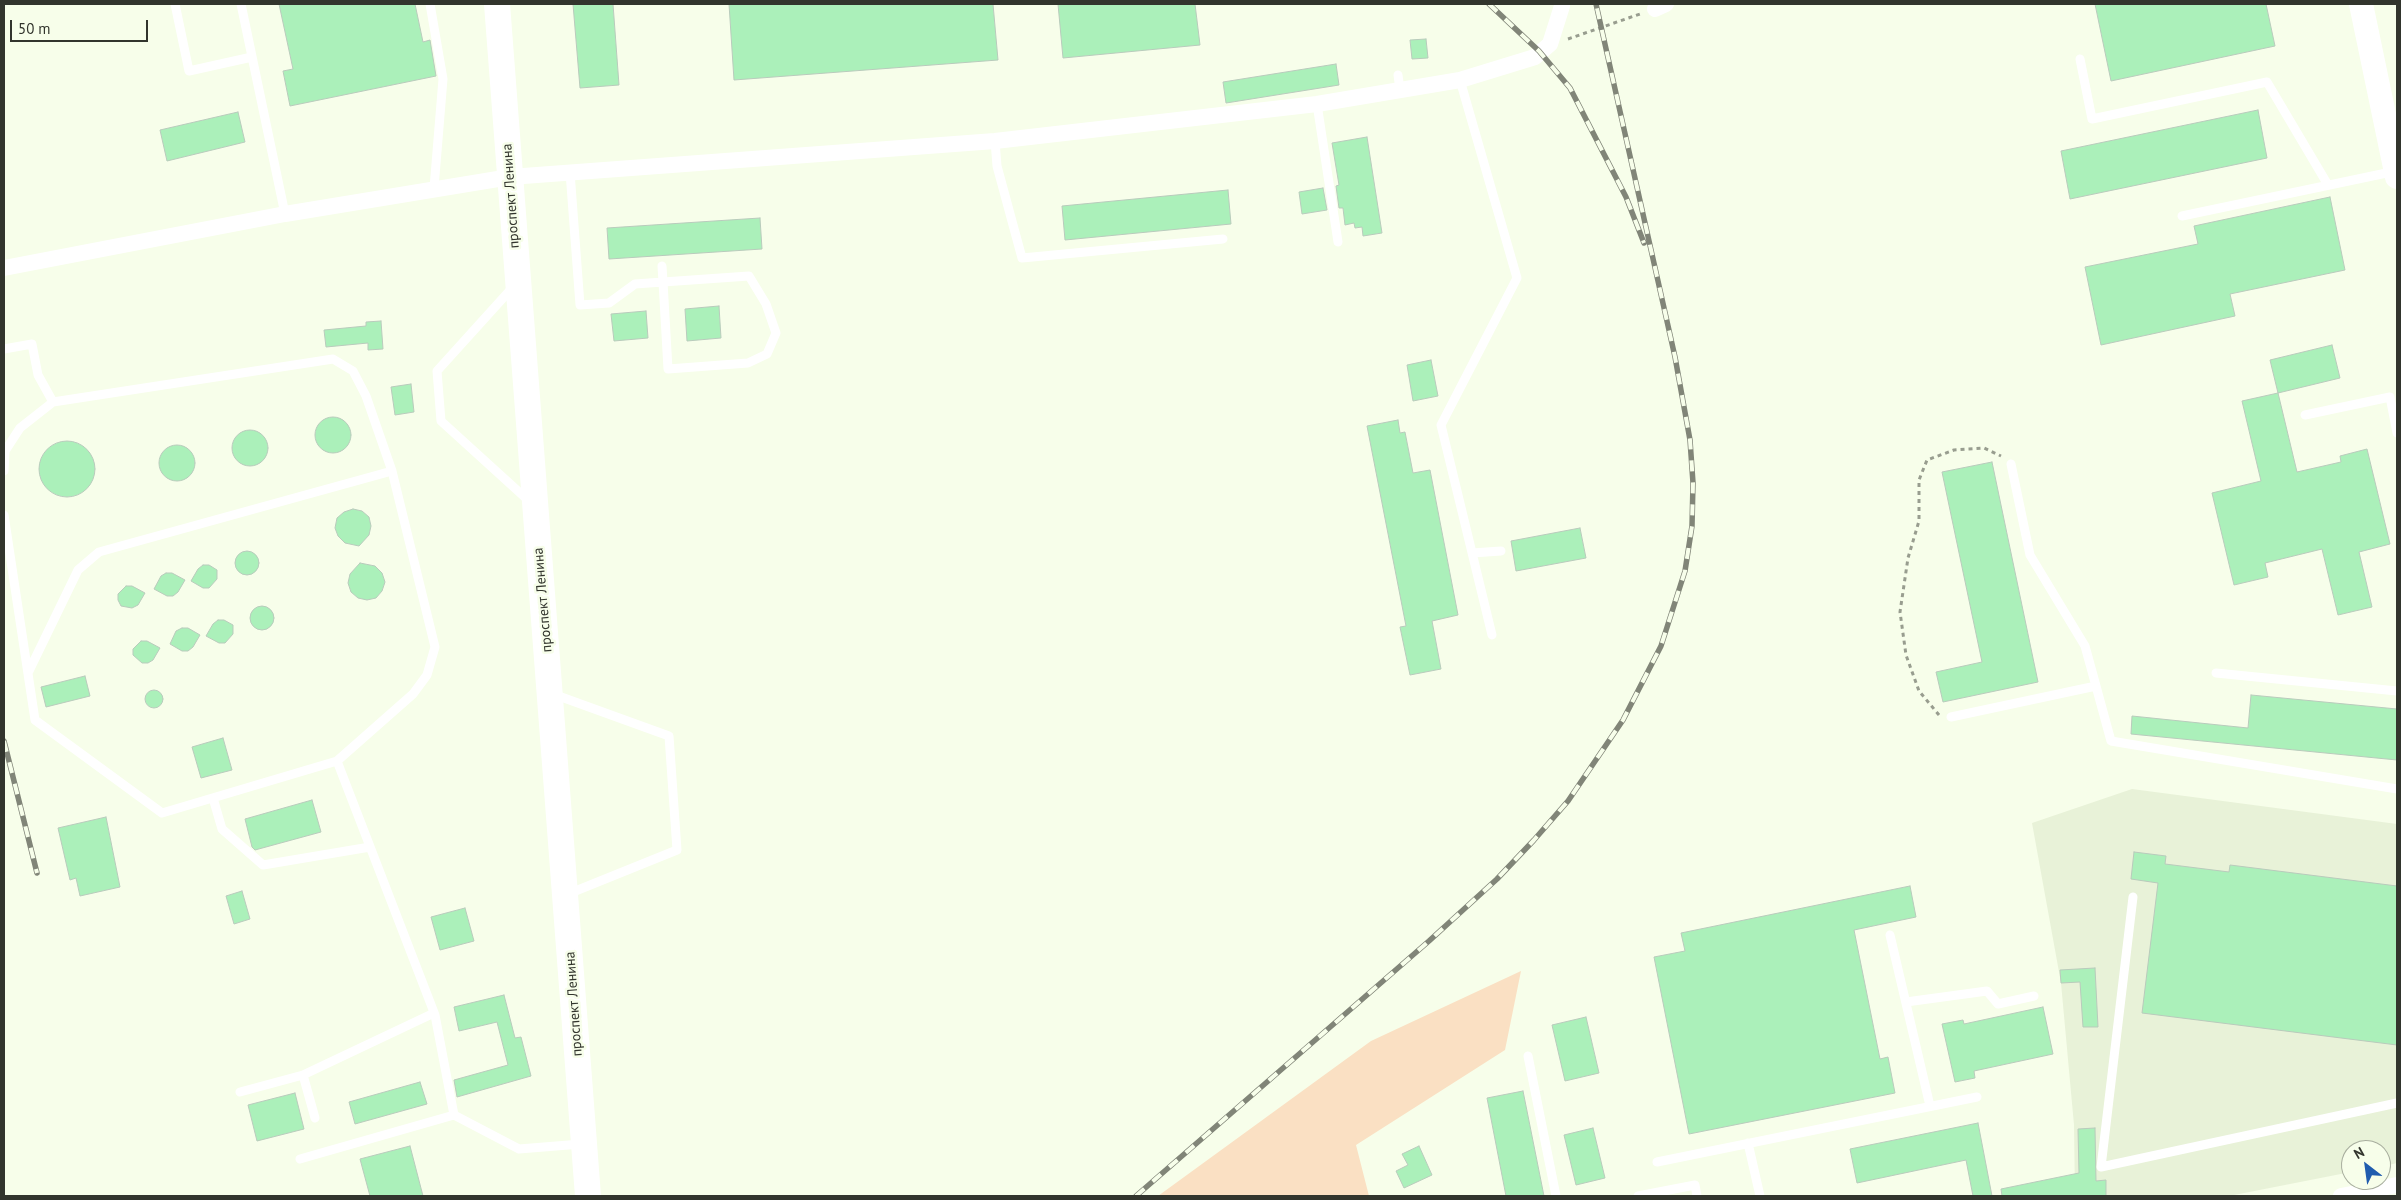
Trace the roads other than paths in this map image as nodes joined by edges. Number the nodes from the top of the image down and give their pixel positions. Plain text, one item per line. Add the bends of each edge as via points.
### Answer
1 (174, 4) edge
2 (241, 4) edge
3 (430, 4) edge
4 (497, 4) edge
5 (2361, 4) edge
6 (1562, 6) dead end
7 (252, 57) junction
8 (2080, 59) dead end
9 (1460, 80) junction
10 (1316, 104) junction
11 (995, 141) junction
12 (570, 172) junction
13 (2397, 174) edge
14 (510, 177) junction
15 (2328, 186) junction
16 (434, 188) junction
17 (285, 214) junction
18 (2182, 216) dead end
19 (1223, 239) dead end
20 (1338, 242) dead end
21 (662, 266) dead end
22 (4, 268) edge
23 (518, 282) junction
24 (663, 282) junction
25 (4, 350) edge
26 (53, 402) junction
27 (2305, 415) dead end
28 (2397, 433) edge
29 (2011, 464) road end
30 (4, 471) edge
31 (392, 471) junction
32 (535, 506) junction
33 (4, 515) edge
34 (1501, 551) dead end
35 (1472, 552) junction
36 (1492, 636) dead end
37 (28, 673) junction
38 (2216, 673) dead end
39 (2096, 686) junction
40 (2397, 691) edge
41 (550, 693) junction
42 (1951, 717) road end
43 (337, 761) junction
44 (2397, 789) edge
45 (212, 798) junction
46 (370, 847) junction
47 (566, 895) junction
48 (2133, 897) dead end
49 (1890, 936) dead end
50 (2034, 996) dead end
51 (1906, 1002) junction
52 (434, 1013) junction
53 (1528, 1056) dead end
54 (303, 1075) junction
55 (240, 1092) dead end
56 (1977, 1097) dead end
57 (2397, 1103) edge
58 (1930, 1106) junction
59 (454, 1115) junction
60 (314, 1118) dead end
61 (1748, 1143) junction
62 (584, 1144) junction
63 (300, 1159) dead end
64 (1657, 1162) dead end
65 (2397, 1185) edge
66 (588, 1196) edge
67 (1556, 1196) edge
68 (1638, 1196) edge
69 (1697, 1196) edge
70 (1760, 1196) edge
71 (2341, 1196) edge

1 - 7 lane via 189,71
2 - 7 lane
3 - 16 lane via 443,79
4 - 14 main road, проспект Ленина
5 - 13 main road
6 - 9 street via 1550,44 1535,58
7 - 17 lane
8 - 15 lane via 2092,118 2267,82
9 - 10 street via 1399,82
9 - 35 lane via 1518,278 1441,425
10 - 11 street
10 - 20 lane
11 - 12 street
11 - 19 lane via 997,166 1022,258
12 - 14 street
12 - 24 lane via 580,305 609,302 635,284
13 - 15 lane
14 - 16 street
14 - 23 main road, проспект Ленина
15 - 18 lane
16 - 17 street via 384,200
17 - 22 street
21 - 24 lane
23 - 32 main road, проспект Ленина
23 - 32 lane via 437,371 440,413 441,421
24 - 24 lane via 749,276 766,304 776,333 767,354 748,363 668,369
25 - 26 lane via 32,344 38,375
26 - 30 lane via 20,428 5,451
26 - 31 lane via 333,359 353,371 366,396
27 - 28 lane via 2390,397
29 - 39 lane via 2030,555 2085,646
31 - 37 lane via 99,552 78,570
31 - 43 lane via 435,647 428,675 414,694
32 - 41 main road, проспект Ленина
33 - 37 lane
34 - 35 lane
35 - 36 lane
37 - 45 lane via 35,720 162,813
38 - 40 lane
39 - 42 lane
39 - 44 lane via 2111,741
41 - 47 main road, проспект Ленина
41 - 47 lane via 669,736 678,850
43 - 45 lane
43 - 46 lane
45 - 46 lane via 222,828 263,865
46 - 52 lane
47 - 62 main road, проспект Ленина
48 - 57 lane via 2101,1167
49 - 51 lane
50 - 51 lane via 1998,1004 1987,991
51 - 58 lane
52 - 54 lane
52 - 59 lane
53 - 67 lane
54 - 55 lane
54 - 60 lane
56 - 58 lane
58 - 61 lane
59 - 62 lane via 519,1148
59 - 63 lane
61 - 64 lane
61 - 70 lane
62 - 66 main road, проспект Ленина
65 - 71 street
68 - 69 lane via 1695,1185

